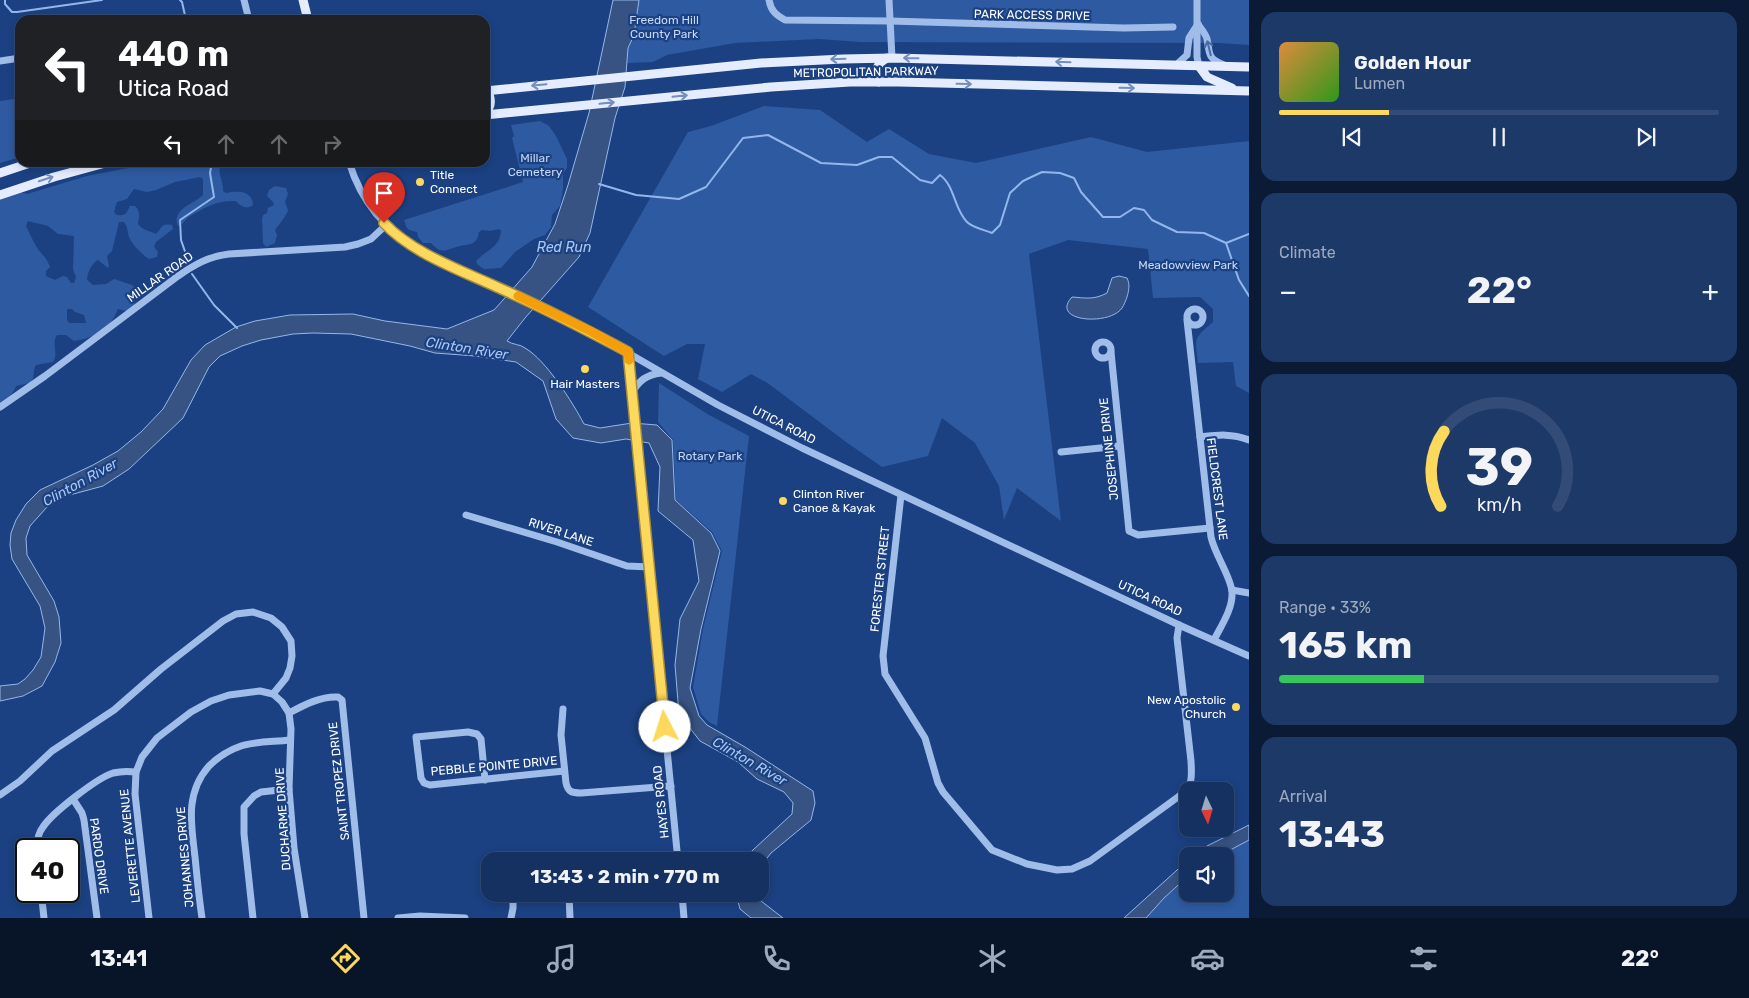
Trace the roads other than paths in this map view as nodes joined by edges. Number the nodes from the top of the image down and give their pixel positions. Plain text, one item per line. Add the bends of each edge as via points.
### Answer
1 (244, 0) edge
2 (303, 0) edge
3 (769, 0) edge
4 (889, 0) edge
5 (1197, 0) edge
6 (248, 15) edge
7 (307, 15) edge
8 (890, 21) junction
9 (1198, 24) junction
10 (1173, 27) dead end
11 (15, 58) edge
12 (889, 58) junction
13 (0, 60) edge
14 (1176, 65) junction
15 (1199, 66) junction
16 (1226, 66) junction
17 (1249, 67) edge
18 (879, 82) junction
19 (490, 90) edge
20 (1239, 91) junction
21 (1249, 91) edge
22 (490, 114) edge
23 (19, 167) edge
24 (91, 167) edge
25 (351, 167) edge
26 (0, 174) edge
27 (0, 195) edge
28 (386, 226) junction
29 (1187, 320) junction
30 (1196, 325) junction
31 (1189, 334) junction
32 (628, 352) junction
33 (1111, 352) junction
34 (1103, 358) junction
35 (1112, 364) junction
36 (661, 373) junction
37 (632, 392) junction
38 (0, 407) edge
39 (1200, 437) junction
40 (1249, 440) edge
41 (1120, 446) junction
42 (1061, 452) dead end
43 (901, 494) junction
44 (466, 515) dead end
45 (1210, 528) junction
46 (650, 567) junction
47 (1232, 590) junction
48 (1249, 593) edge
49 (1179, 625) junction
50 (1214, 640) junction
51 (1249, 656) edge
52 (272, 694) junction
53 (563, 709) dead end
54 (288, 713) junction
55 (290, 740) junction
56 (564, 771) junction
57 (136, 772) junction
58 (485, 780) junction
59 (671, 786) junction
60 (289, 788) junction
61 (0, 795) edge
62 (73, 799) junction
63 (39, 838) edge
64 (677, 852) edge
65 (513, 902) edge
66 (569, 902) edge
67 (683, 902) edge
68 (42, 903) edge
69 (44, 918) edge
70 (97, 918) edge
71 (149, 918) edge
72 (202, 918) edge
73 (253, 918) edge
74 (305, 918) edge
75 (364, 918) edge
76 (398, 918) edge
77 (465, 918) edge
78 (511, 918) edge
79 (570, 918) edge
80 (684, 918) edge

1 - 6 street
2 - 7 main road
3 - 8 street, PARK ACCESS DRIVE via 777,16 786,20
4 - 8 street
5 - 9 street
8 - 10 street, PARK ACCESS DRIVE
8 - 12 street
9 - 14 street via 1189,38 1187,55
9 - 15 street
16 -> 9 street via 1210,55 1207,38
11 - 13 street
14 -> 12 main road, METROPOLITAN PARKWAY
12 - 18 main road via 876,68
12 -> 19 main road, METROPOLITAN PARKWAY via 778,62
14 - 15 main road, METROPOLITAN PARKWAY
15 - 16 main road, METROPOLITAN PARKWAY
15 - 20 main road via 1212,80
16 - 17 main road, METROPOLITAN PARKWAY
18 -> 20 main road, METROPOLITAN PARKWAY
22 -> 18 main road, METROPOLITAN PARKWAY via 771,87
20 - 21 main road, METROPOLITAN PARKWAY
23 - 26 main road
27 -> 24 main road
25 - 28 street, UTICA ROAD via 365,199
28 - 32 street, UTICA ROAD via 409,244
28 - 38 street, MILLAR ROAD via 371,239 358,244 220,255 200,262
29 - 30 street
29 - 30 street via 1190,311 1199,310 1204,319
29 - 31 street, FIELDCREST LANE
30 - 31 street
31 - 39 street, FIELDCREST LANE
32 - 36 street, UTICA ROAD
32 - 37 street, HAYES ROAD
33 - 34 street
33 - 34 street via 1106,343 1096,345 1095,352
33 - 35 street, JOSEPHINE DRIVE
34 - 35 street
35 - 41 street, JOSEPHINE DRIVE
36 - 37 street via 642,379
36 - 43 street, UTICA ROAD via 802,448
37 - 46 street, HAYES ROAD
39 - 40 street via 1225,435
39 - 45 street, FIELDCREST LANE
41 - 42 street
41 - 45 street, JOSEPHINE DRIVE via 1129,532 1138,535
43 - 49 street, UTICA ROAD
43 - 49 street, FORESTER STREET via 883,667 925,738 943,792 992,850 1027,864 1057,870 1078,867 1168,805 1191,784 1177,638
44 - 46 street, RIVER LANE via 627,566
45 - 47 street, FIELDCREST LANE via 1213,548
46 - 59 street, HAYES ROAD
47 - 48 street
47 - 50 street via 1228,612
49 - 50 street, UTICA ROAD
50 - 51 street, UTICA ROAD
52 - 54 street
52 - 57 street via 235,693 191,712 152,743
52 - 61 street via 290,668 291,641 271,618 254,612 236,614 169,663 114,710 52,751
53 - 56 street
54 - 55 street, DUCHARME DRIVE
54 - 75 street, SAINT TROPEZ DRIVE via 326,698 342,700
55 - 60 street, DUCHARME DRIVE
55 - 72 street, JOHANNES DRIVE via 251,744 230,751 213,762 196,786 190,819
56 - 58 street, PEBBLE POINTE DRIVE
56 - 59 street, PEBBLE POINTE DRIVE via 567,789 573,793
57 - 62 street via 110,774
57 - 71 street, LEVERETTE AVENUE via 136,811
58 - 58 street, PEBBLE POINTE DRIVE via 481,739 477,734 416,737 424,783
59 - 64 street, HAYES ROAD
60 - 73 street via 258,793 244,807
60 - 74 street, DUCHARME DRIVE
62 - 63 street via 46,822
62 - 70 street, PARDO DRIVE via 84,820
65 - 78 street
66 - 79 street
67 - 80 street
68 - 69 street
76 - 77 street

